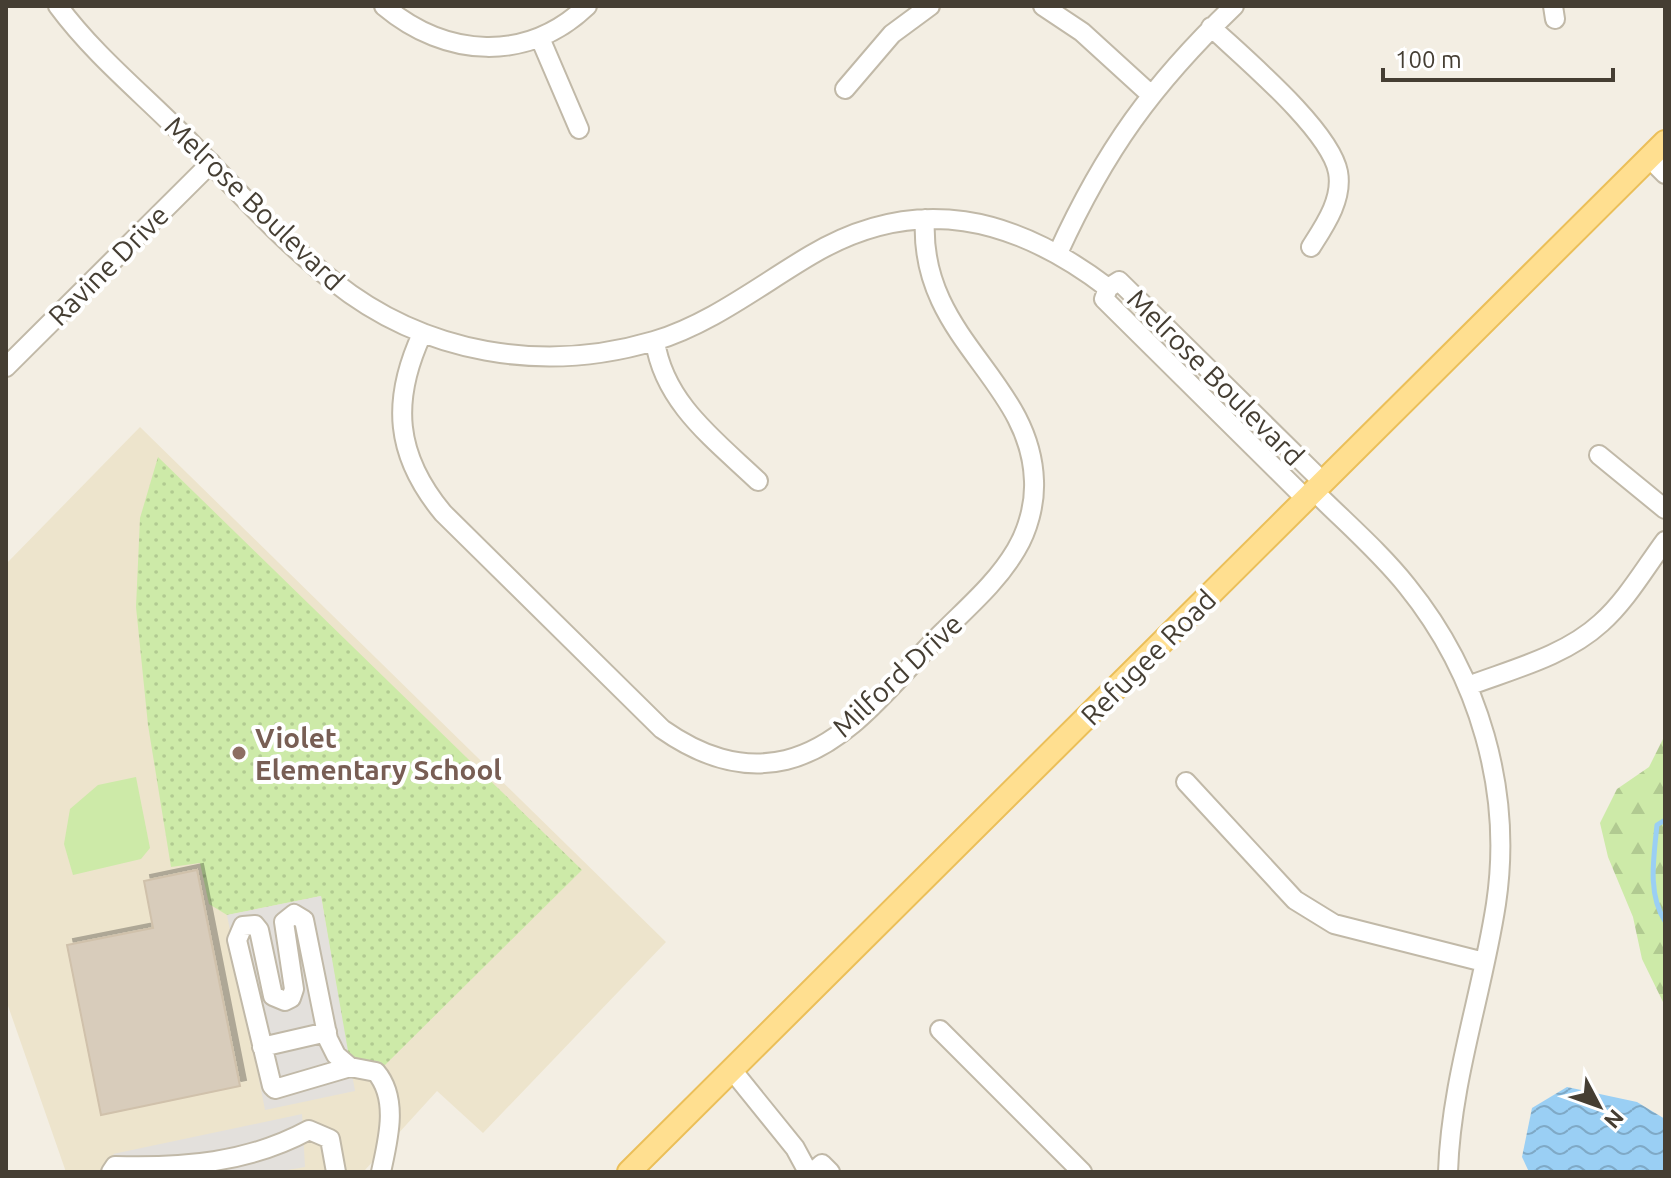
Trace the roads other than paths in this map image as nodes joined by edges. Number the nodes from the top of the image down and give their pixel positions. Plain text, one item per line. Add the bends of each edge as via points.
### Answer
1 (58, 6) edge
2 (384, 6) edge
3 (587, 6) edge
4 (930, 6) edge
5 (1043, 6) edge
6 (1234, 6) edge
7 (1211, 27) junction
8 (540, 38) junction
9 (845, 89) dead end
10 (1150, 94) junction
11 (579, 129) dead end
12 (1657, 150) edge
13 (211, 163) junction
14 (1665, 174) edge
15 (925, 219) junction
16 (1311, 247) dead end
17 (1058, 253) junction
18 (422, 334) junction
19 (655, 341) junction
20 (6, 367) edge
21 (1599, 455) dead end
22 (758, 481) dead end
23 (1314, 491) junction
24 (1665, 509) edge
25 (1665, 541) edge
26 (1468, 686) junction
27 (1186, 782) dead end
28 (1484, 962) junction
29 (940, 1030) dead end
30 (327, 1032) junction
31 (262, 1047) junction
32 (350, 1067) junction
33 (732, 1070) junction
34 (111, 1172) edge
35 (336, 1172) edge
36 (381, 1172) edge
37 (629, 1172) edge
38 (810, 1172) edge
39 (830, 1172) edge
40 (1082, 1172) edge
41 (1448, 1172) edge

1 - 13 street, Melrose Boulevard
2 - 8 street via 431,36 472,47 517,46
3 - 8 street
4 - 9 street via 892,34
5 - 10 street via 1082,32
6 - 7 street
7 - 10 street
7 - 16 street via 1331,151 1338,190
8 - 11 street
10 - 17 street via 1124,127
12 - 14 street
12 - 23 main road, Refugee Road
13 - 18 street, Melrose Boulevard via 332,281
13 - 20 street, Ravine Drive
15 - 17 street, Melrose Boulevard via 989,224
15 - 18 street, Milford Drive via 926,265 941,306 1026,438 1033,504 1018,547 977,600 848,726 790,759 746,764 723,760 672,736 443,513 417,479 404,438 403,395
15 - 19 street, Melrose Boulevard via 840,240 710,316
17 - 23 street, Melrose Boulevard via 1108,288 1104,299
18 - 19 street, Melrose Boulevard via 475,350 532,357 610,351
19 - 22 street via 677,400
21 - 24 street
23 - 26 street via 1410,589
23 - 33 main road, Refugee Road
25 - 26 street via 1618,605 1590,633 1550,655
26 - 28 street via 1491,756 1499,823 1496,903
27 - 28 street via 1295,900 1314,913 1334,924
28 - 41 street via 1453,1103
29 - 40 street
30 - 31 street
30 - 31 street via 304,920 294,914 284,922 294,989 285,1001 273,996 259,930 247,924 237,940
30 - 32 street via 336,1055
31 - 32 street via 275,1089
32 - 36 street via 376,1072 388,1092 388,1141
33 - 37 main road, Refugee Road
33 - 38 street
34 - 35 street via 115,1166 176,1168 262,1152 309,1130 330,1139
38 - 39 street via 822,1164

